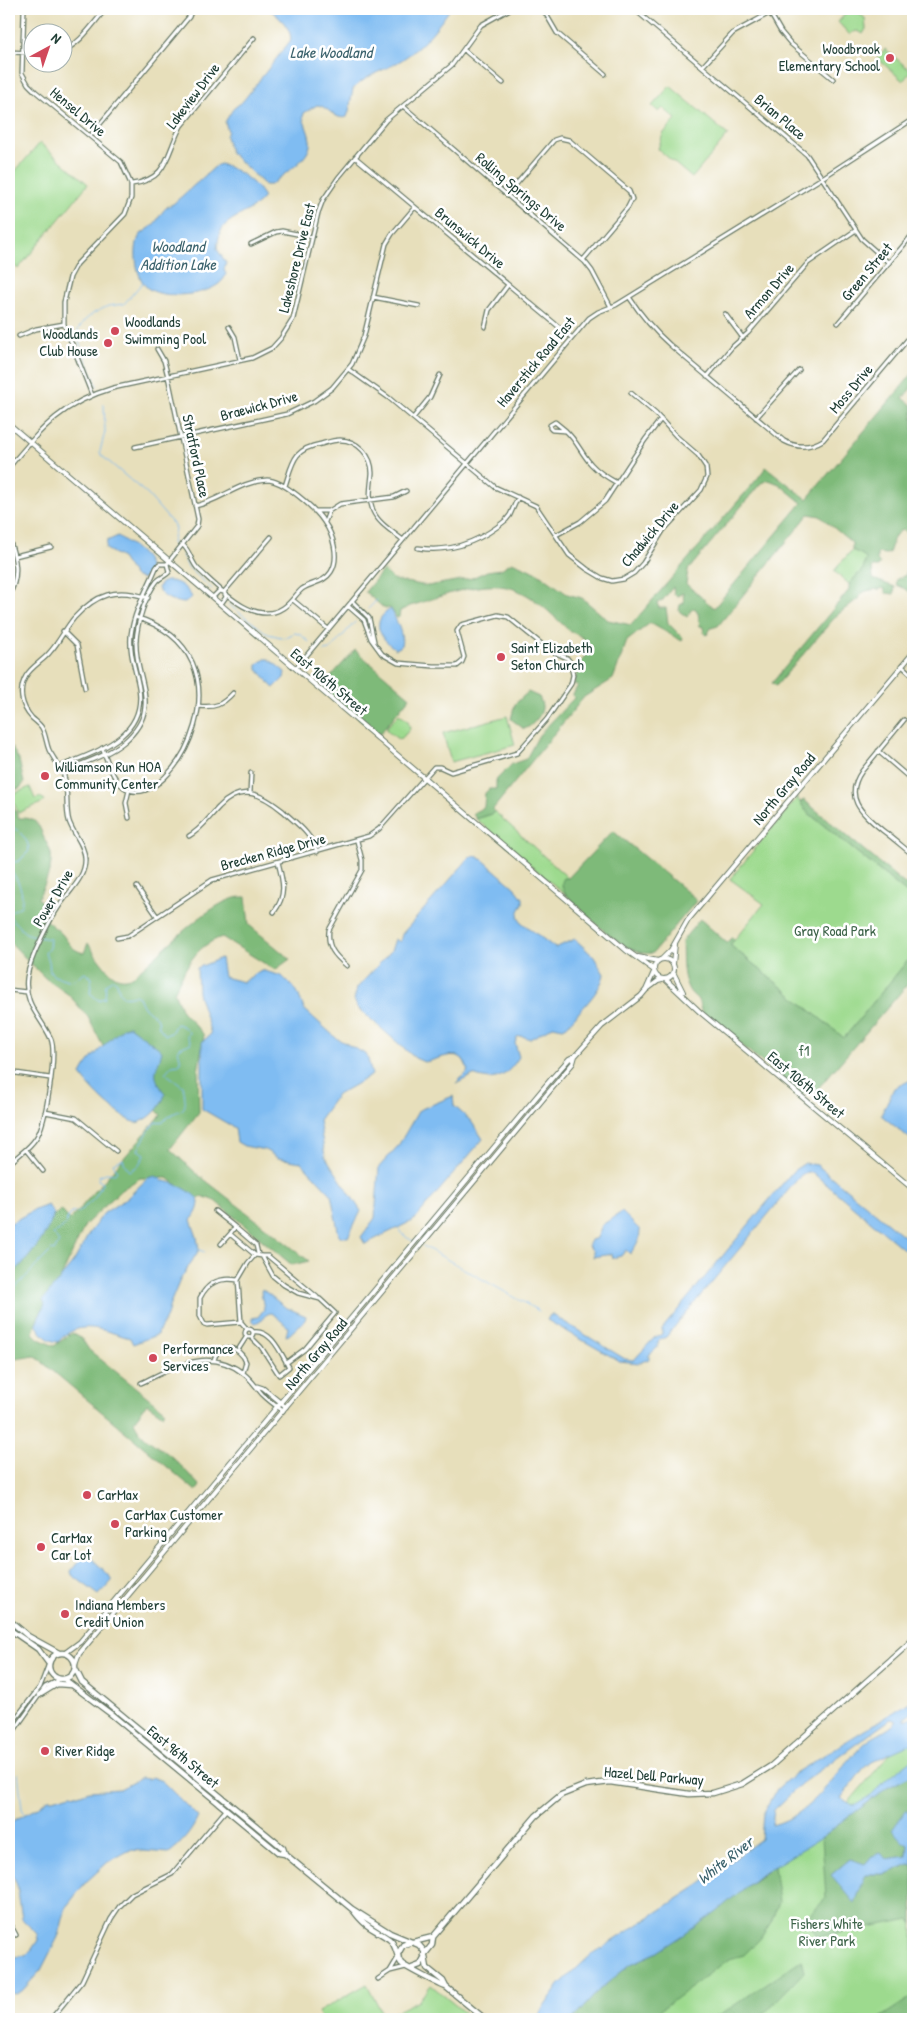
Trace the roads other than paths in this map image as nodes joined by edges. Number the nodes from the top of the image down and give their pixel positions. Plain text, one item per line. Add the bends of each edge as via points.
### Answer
1 (24, 9) edge
2 (106, 9) edge
3 (192, 9) edge
4 (510, 9) edge
5 (543, 9) edge
6 (634, 9) edge
7 (778, 9) edge
8 (770, 13) junction
9 (23, 22) edge
10 (254, 38) dead end
11 (72, 46) edge
12 (464, 50) junction
13 (9, 52) edge
14 (22, 52) edge
15 (703, 66) junction
16 (22, 72) edge
17 (604, 74) dead end
18 (833, 79) dead end
19 (503, 83) dead end
20 (402, 106) junction
21 (913, 119) edge
22 (90, 136) junction
23 (355, 157) junction
24 (822, 178) junction
25 (132, 184) junction
26 (507, 195) junction
27 (415, 207) junction
28 (856, 230) junction
29 (913, 234) edge
30 (312, 237) junction
31 (251, 244) dead end
32 (583, 260) junction
33 (889, 263) junction
34 (508, 285) junction
35 (373, 297) junction
36 (629, 297) junction
37 (419, 306) dead end
38 (611, 307) junction
39 (725, 314) dead end
40 (64, 324) junction
41 (838, 324) dead end
42 (229, 327) dead end
43 (485, 327) dead end
44 (913, 334) edge
45 (19, 336) dead end
46 (571, 337) junction
47 (744, 338) junction
48 (157, 349) dead end
49 (240, 360) junction
50 (348, 369) junction
51 (799, 370) dead end
52 (440, 375) dead end
53 (167, 376) junction
54 (707, 376) junction
55 (631, 393) dead end
56 (92, 395) junction
57 (413, 418) junction
58 (756, 418) junction
59 (661, 419) junction
60 (9, 424) edge
61 (566, 431) junction
62 (180, 437) junction
63 (30, 442) junction
64 (134, 448) dead end
65 (467, 463) junction
66 (9, 467) edge
67 (617, 483) junction
68 (285, 486) junction
69 (406, 491) dead end
70 (518, 497) junction
71 (370, 500) junction
72 (195, 506) junction
73 (314, 511) junction
74 (329, 511) junction
75 (325, 522) junction
76 (555, 535) junction
77 (270, 537) dead end
78 (9, 539) edge
79 (403, 540) junction
80 (183, 545) junction
81 (51, 547) dead end
82 (418, 548) dead end
83 (15, 556) junction
84 (168, 562) junction
85 (224, 592) junction
86 (9, 595) edge
87 (142, 596) junction
88 (148, 598) junction
89 (213, 598) junction
90 (293, 600) junction
91 (352, 601) junction
92 (220, 604) junction
93 (348, 606) junction
94 (135, 617) junction
95 (141, 619) junction
96 (328, 629) junction
97 (63, 631) junction
98 (374, 641) junction
99 (913, 653) edge
100 (902, 666) junction
101 (296, 668) junction
102 (913, 676) edge
103 (85, 688) dead end
104 (233, 693) dead end
105 (198, 706) junction
106 (904, 720) dead end
107 (102, 748) junction
108 (878, 751) junction
109 (104, 753) junction
110 (59, 767) junction
111 (62, 772) junction
112 (251, 773) dead end
113 (424, 777) junction
114 (913, 781) edge
115 (129, 790) junction
116 (250, 793) junction
117 (129, 818) dead end
118 (189, 836) dead end
119 (357, 841) junction
120 (317, 852) junction
121 (913, 855) edge
122 (278, 862) junction
123 (137, 887) dead end
124 (274, 912) dead end
125 (157, 916) junction
126 (117, 938) dead end
127 (676, 942) junction
128 (636, 956) junction
129 (660, 960) junction
130 (673, 964) junction
131 (347, 966) dead end
132 (654, 971) junction
133 (674, 972) junction
134 (664, 979) junction
135 (9, 990) edge
136 (646, 990) junction
137 (27, 992) junction
138 (685, 996) junction
139 (575, 1056) junction
140 (9, 1072) edge
141 (50, 1078) junction
142 (45, 1112) junction
143 (26, 1150) junction
144 (116, 1151) dead end
145 (9, 1164) edge
146 (43, 1171) dead end
147 (913, 1189) edge
148 (215, 1211) dead end
149 (235, 1227) junction
150 (230, 1234) junction
151 (221, 1244) dead end
152 (258, 1255) junction
153 (238, 1280) junction
154 (320, 1299) junction
155 (241, 1322) junction
156 (247, 1329) junction
157 (253, 1332) junction
158 (249, 1337) junction
159 (238, 1350) junction
160 (214, 1360) junction
161 (286, 1363) junction
162 (243, 1373) junction
163 (141, 1383) dead end
164 (257, 1386) junction
165 (280, 1402) junction
166 (277, 1406) junction
167 (284, 1409) junction
168 (9, 1620) edge
169 (9, 1629) edge
170 (913, 1640) edge
171 (62, 1653) junction
172 (48, 1665) junction
173 (75, 1667) junction
174 (62, 1679) junction
175 (72, 1686) junction
176 (39, 1695) junction
177 (9, 1727) edge
178 (9, 1738) edge
179 (226, 1810) junction
180 (285, 1854) junction
181 (352, 1909) junction
182 (9, 1922) edge
183 (16, 1935) dead end
184 (433, 1937) junction
185 (412, 1942) junction
186 (398, 1955) junction
187 (424, 1956) junction
188 (407, 1967) junction
189 (390, 1970) junction
190 (378, 1979) dead end
191 (446, 1987) junction
192 (51, 2019) edge
193 (485, 2019) edge

1 - 9 street, Hensel Drive
2 - 11 street
3 - 22 street via 189,17
4 - 12 street, Lakeshore Drive East via 481,25
5 - 17 street via 558,33
6 - 15 street, Brian Place
7 - 8 street
8 - 15 street via 728,38
8 - 18 street via 791,44
10 - 25 street, Lakeview Drive via 181,126 161,171 149,180
12 - 19 street
12 - 20 street, Lakeshore Drive East via 452,65
13 - 14 street
15 - 24 street, Brian Place via 807,156
16 - 22 street, Hensel Drive via 28,84
20 - 23 street, Lakeshore Drive East
20 - 26 street, Rolling Springs Drive
21 - 24 street, Haverstick Road East
22 - 25 street, Hensel Drive via 121,162
23 - 27 street, Brunswick Drive
23 - 30 street, Lakeshore Drive East via 323,200
24 - 28 street, Brian Place
24 - 36 street, Haverstick Road East
25 - 40 street via 125,214 85,256 70,277 64,302
26 - 32 street, Rolling Springs Drive
26 - 32 street via 557,138 569,140 592,159 629,191 632,200
27 - 34 street, Brunswick Drive
27 - 35 street, Braewick Drive via 386,244
28 - 33 street, Brian Place
28 - 47 street, Armon Drive via 808,263
29 - 33 street, Green Street
30 - 31 street via 282,231
30 - 49 street, Lakeshore Drive East via 290,327 272,348
32 - 38 street, Rolling Springs Drive
33 - 41 street, Green Street
34 - 43 street via 489,310
34 - 46 street, Brunswick Drive
35 - 37 street
35 - 50 street, Braewick Drive via 364,336
36 - 38 street, Haverstick Road East
36 - 54 street via 655,331
38 - 46 street, Haverstick Road East via 589,318
39 - 47 street
40 - 45 street
40 - 56 street
42 - 49 street via 235,337
44 - 58 street, Moss Drive via 823,440 811,446 798,447 784,441
46 - 65 street, Haverstick Road East
47 - 54 street, Armon Drive
48 - 53 street, Stratford Place
49 - 53 street, Lakeshore Drive East
50 - 57 street, Chadwick Drive
50 - 62 street, Braewick Drive via 332,388 300,409
51 - 58 street
52 - 57 street via 430,396
53 - 56 street, Lakeshore Drive East
53 - 62 street, Stratford Place
54 - 58 street
55 - 59 street, Chadwick Drive
56 - 63 street, Lakeshore Drive East via 57,415
57 - 65 street, Chadwick Drive
59 - 67 street
59 - 76 street, Chadwick Drive via 702,459 707,477 701,490 663,531 634,573 619,580 602,578 569,555
60 - 63 street, East 106th Street
61 - 61 street via 555,422 550,425 552,430
61 - 67 street via 590,463
62 - 64 street, Braewick Drive
62 - 72 street, Stratford Place
63 - 66 street, Lakeshore Drive East
63 - 84 street, East 106th Street
65 - 70 street, Chadwick Drive via 495,487
65 - 79 street, Haverstick Road East
67 - 76 street via 596,510
68 - 71 street via 299,452 311,446 342,440 356,444 368,456 372,471
68 - 72 street via 275,482 257,482
68 - 73 street
69 - 71 street via 394,497
70 - 76 street, Chadwick Drive via 536,506
70 - 82 street via 506,520 470,542 460,547 435,550
71 - 74 street via 340,504
71 - 79 street via 376,516
72 - 80 street, Stratford Place via 197,526
73 - 74 street
73 - 75 street
74 - 75 street
75 - 90 street via 335,550 334,567 327,578 306,587
77 - 85 street
78 - 83 street
79 - 91 street, Haverstick Road East
80 - 84 street, Stratford Place
80 - 85 street via 196,567
81 - 83 street
83 - 86 street via 15,576
84 - 87 street via 159,564
84 - 88 street via 169,572 157,582
84 - 89 street, East 106th Street
85 - 89 street via 219,591
85 - 90 street via 242,606 260,612 282,609
85 - 92 street via 226,597
87 - 88 street, Power Drive
87 - 94 street
87 - 97 street, Power Drive via 120,593 99,598 84,608
88 - 95 street
89 - 92 street, East 106th Street
90 - 96 street
91 - 93 street, Haverstick Road East
91 - 98 street via 369,618
92 - 101 street, East 106th Street
93 - 96 street, Haverstick Road East
93 - 98 street via 364,620
94 - 95 street
94 - 107 street via 131,644 139,689 135,720 116,741
95 - 105 street via 164,629 186,650 197,675
95 - 109 street via 136,646 145,691 143,713 128,738
96 - 101 street, Haverstick Road East
97 - 103 street via 77,645
97 - 110 street, Power Drive via 49,654 26,676 21,689 26,710 42,728
98 - 113 street via 382,654 395,662 457,666 464,657 457,636 458,628 504,615 570,662 571,684 547,719 517,753 452,772 437,767
99 - 100 street, North Gray Road
100 - 102 street
100 - 127 street, North Gray Road via 688,920
101 - 113 street, East 106th Street
104 - 105 street via 221,705
105 - 115 street via 187,748 174,767 150,789 141,792
106 - 108 street
107 - 109 street
107 - 110 street
108 - 114 street
108 - 121 street via 856,779 856,801 867,817
109 - 111 street
109 - 115 street via 118,782
110 - 111 street, Power Drive
111 - 137 street, Power Drive via 68,820 83,849 85,864 38,948 28,972
112 - 116 street
113 - 119 street, Brecken Ridge Drive via 376,832
113 - 128 street, East 106th Street
115 - 117 street via 126,804
116 - 118 street via 226,800 199,830
116 - 120 street via 269,800 303,828
119 - 120 street, Brecken Ridge Drive
119 - 131 street via 362,870 328,936 331,949
120 - 122 street, Brecken Ridge Drive
122 - 124 street via 284,892
122 - 125 street, Brecken Ridge Drive via 212,880
123 - 125 street
125 - 126 street, Brecken Ridge Drive via 128,936
127 - 129 street, North Gray Road
127 - 130 street, North Gray Road
128 - 129 street, East 106th Street
128 - 132 street, East 106th Street
129 - 130 street
129 - 132 street
130 - 133 street
132 - 134 street via 656,976
132 - 136 street, North Gray Road
133 - 134 street
133 - 138 street, East 106th Street via 674,979
134 - 136 street, North Gray Road
134 - 138 street, East 106th Street
135 - 137 street
136 - 139 street, North Gray Road via 602,1026
137 - 141 street, Power Drive via 30,1006 52,1040 54,1059
138 - 147 street, East 106th Street via 702,1014
139 - 165 street, North Gray Road via 553,1077
139 - 167 street, North Gray Road via 558,1082
140 - 141 street
141 - 142 street, Power Drive
142 - 143 street, Power Drive via 40,1132
142 - 144 street via 76,1118
143 - 145 street, Power Drive
143 - 146 street
148 - 149 street
149 - 150 street
149 - 152 street via 256,1245
150 - 151 street
150 - 152 street
152 - 153 street via 248,1263
152 - 154 street via 268,1256
152 - 154 street via 284,1285
153 - 155 street
153 - 155 street via 213,1282 200,1295 200,1316 208,1325
154 - 161 street via 335,1313 305,1349
155 - 156 street
156 - 157 street
156 - 158 street via 245,1332
157 - 158 street
157 - 161 street via 260,1331 269,1337
158 - 159 street
158 - 161 street via 261,1347 279,1375 289,1367
159 - 160 street via 224,1349
159 - 162 street via 246,1362
160 - 162 street
160 - 163 street via 197,1360
162 - 164 street
164 - 165 street
164 - 166 street
165 - 166 street, North Gray Road
165 - 167 street
166 - 167 street
166 - 171 street, North Gray Road via 80,1642
167 - 173 street, North Gray Road via 88,1642
168 - 171 main road via 28,1636
169 - 172 main road via 38,1649
170 - 184 main road, Hazel Dell Parkway via 771,1766 742,1784 714,1793 688,1794 610,1782 586,1785 561,1795 536,1816
171 - 172 main road via 52,1656
171 - 173 main road via 72,1657
172 - 174 main road via 52,1675
172 - 177 street via 40,1687
173 - 174 main road via 71,1675
173 - 180 main road, East 96th Street via 82,1682 283,1848
174 - 175 main road, East 96th Street
174 - 176 street via 45,1687
175 - 176 main road via 56,1684
175 - 179 main road, East 96th Street via 111,1714
176 - 178 street
179 - 180 main road, East 96th Street via 279,1853
179 - 192 street via 174,1872 132,1894 119,1906 80,1984
180 - 181 main road, East 96th Street
181 - 185 main road, East 96th Street
181 - 186 main road, East 96th Street via 365,1925 391,1940
182 - 183 street
184 - 185 main road
184 - 187 main road, Hazel Dell Parkway via 432,1945
185 - 186 main road via 403,1945
185 - 187 main road via 420,1946
186 - 188 main road
186 - 189 street
187 - 188 main road via 419,1966
187 - 191 main road via 428,1969
188 - 189 street
188 - 191 main road
189 - 190 street
191 - 193 main road

